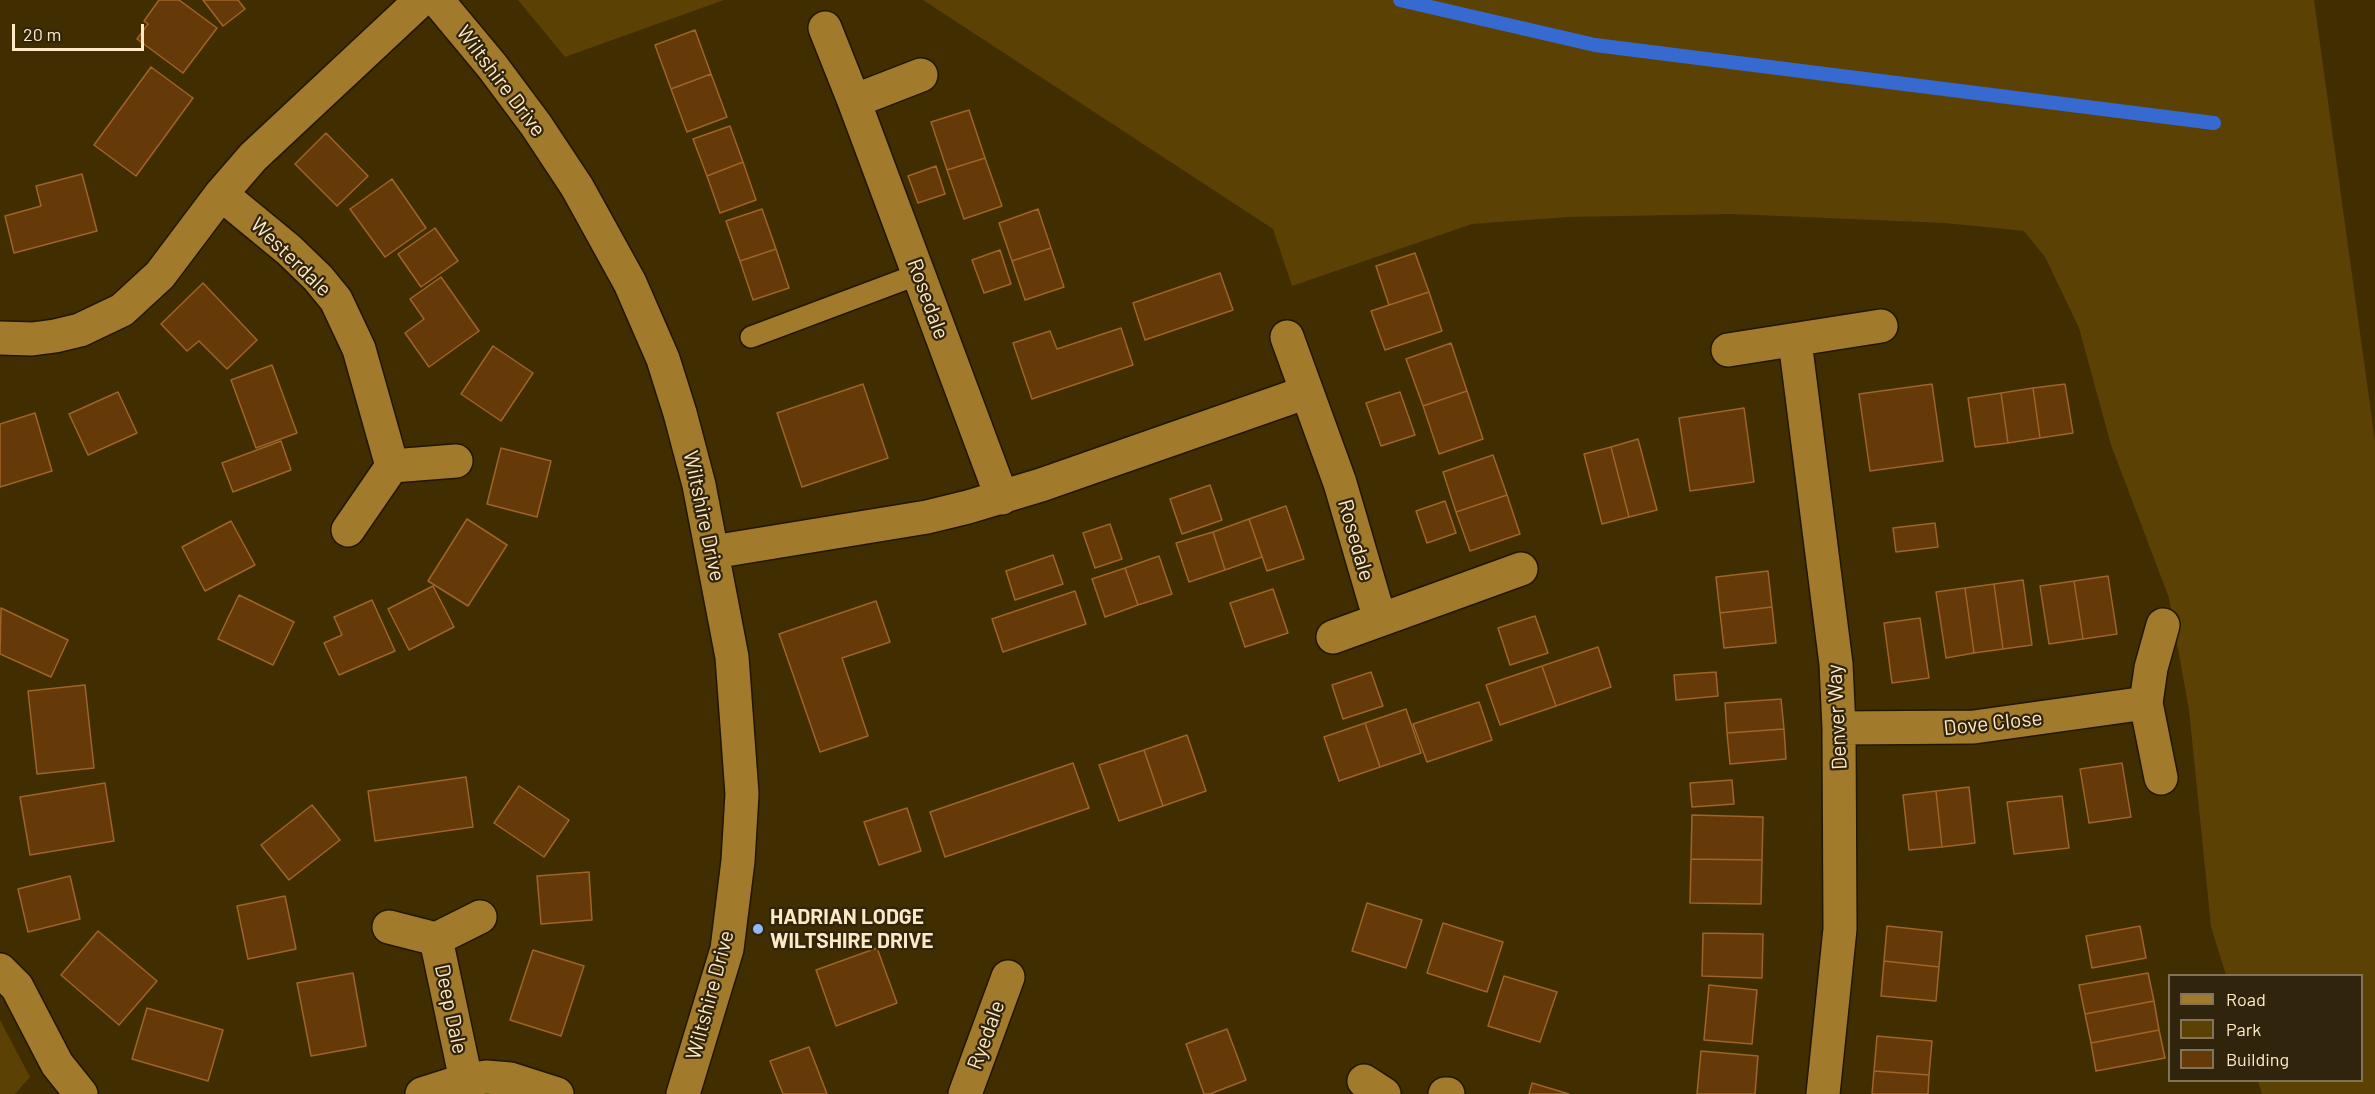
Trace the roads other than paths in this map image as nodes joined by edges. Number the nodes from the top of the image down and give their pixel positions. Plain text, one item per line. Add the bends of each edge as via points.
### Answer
1 (421, 0) edge
2 (437, 0) edge
3 (825, 28) dead end
4 (921, 75) dead end
5 (854, 101) junction
6 (221, 194) junction
7 (919, 274) junction
8 (1881, 326) dead end
9 (751, 337) dead end
10 (1287, 337) dead end
11 (0, 338) edge
12 (1795, 341) junction
13 (1728, 350) dead end
14 (1307, 392) junction
15 (456, 461) dead end
16 (392, 466) junction
17 (1002, 498) junction
18 (348, 530) dead end
19 (713, 552) junction
20 (1521, 569) dead end
21 (1380, 620) junction
22 (2163, 625) dead end
23 (1333, 637) dead end
24 (2146, 703) junction
25 (1839, 728) junction
26 (2160, 778) dead end
27 (480, 917) dead end
28 (389, 927) dead end
29 (435, 939) junction
30 (0, 970) edge
31 (1008, 977) dead end
32 (466, 1080) junction
33 (81, 1094) edge
34 (422, 1094) edge
35 (557, 1094) edge
36 (683, 1094) edge
37 (965, 1094) edge
38 (1824, 1094) edge

1 - 6 street via 253,157
2 - 19 street, Wiltshire Drive via 536,125 577,187 630,284 663,359 680,413
3 - 5 street, Rosedale
4 - 5 street
5 - 7 street, Rosedale
6 - 11 street via 160,275 122,310 80,330 55,336
6 - 16 street, Westerdale via 290,250 336,300 359,349
7 - 9 lane
7 - 17 street, Rosedale
8 - 12 street
10 - 14 street, Rosedale
12 - 13 street
12 - 25 street, Denver Way via 1832,630
14 - 17 street
14 - 21 street, Rosedale via 1340,483
15 - 16 street
16 - 18 street
17 - 19 street via 927,517
19 - 36 street, Wiltshire Drive via 732,657 742,794 727,949
20 - 21 street
21 - 23 street
22 - 24 street
24 - 25 street, Dove Close via 1974,727
24 - 26 street
25 - 38 street, Denver Way via 1840,929
27 - 29 street, Deep Dale
28 - 29 street, Deep Dale
29 - 32 street, Deep Dale
30 - 33 street via 17,987 57,1065
31 - 37 street, Ryedale
32 - 34 street, Deep Dale
32 - 35 street, Deep Dale via 510,1079

